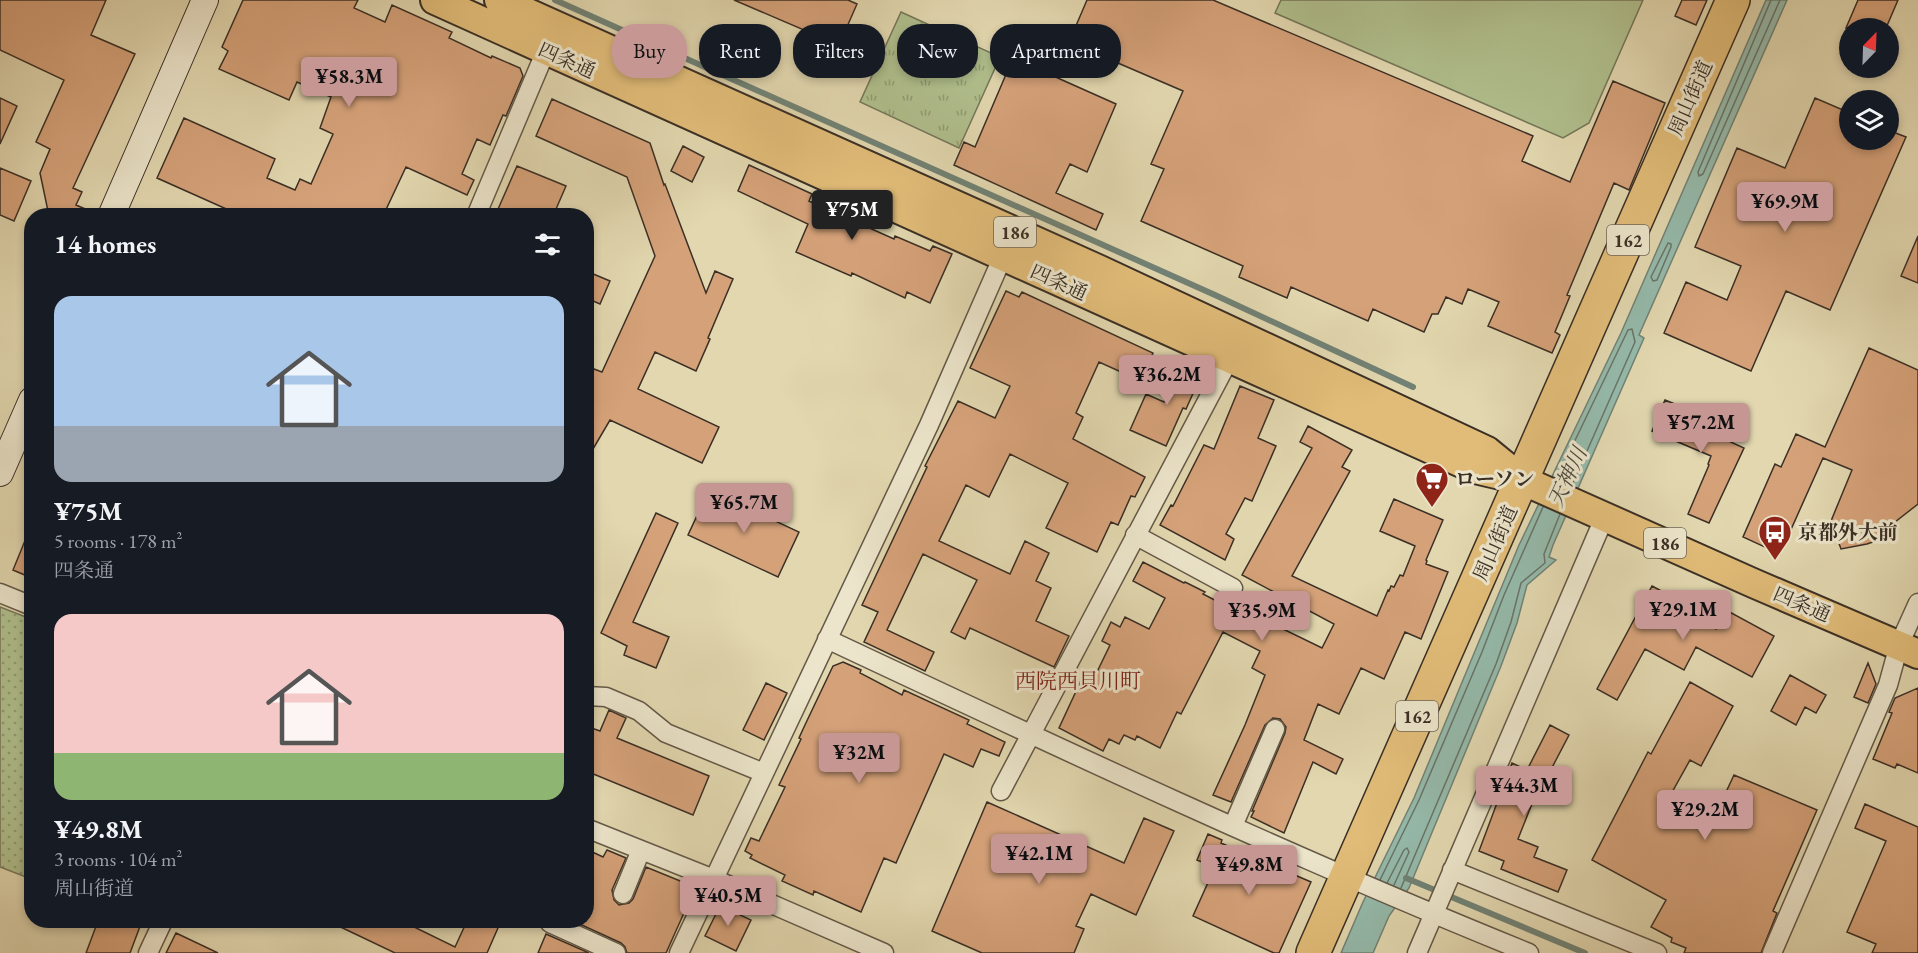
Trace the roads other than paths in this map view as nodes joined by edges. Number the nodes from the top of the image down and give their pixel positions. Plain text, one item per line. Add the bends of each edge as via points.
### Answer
1 (205, 0) edge
2 (435, 0) edge
3 (499, 0) edge
4 (1733, 0) edge
5 (552, 38) junction
6 (114, 208) edge
7 (479, 208) edge
8 (1009, 244) junction
9 (1235, 347) junction
10 (24, 418) edge
11 (0, 473) edge
12 (1531, 484) junction
13 (1605, 516) junction
14 (1135, 535) junction
15 (1233, 588) dead end
16 (0, 593) edge
17 (24, 603) edge
18 (1918, 603) edge
19 (827, 639) junction
20 (1908, 650) edge
21 (594, 696) edge
22 (1275, 729) dead end
23 (1031, 736) junction
24 (764, 773) junction
25 (1001, 791) dead end
26 (1233, 826) junction
27 (594, 831) edge
28 (640, 850) junction
29 (1450, 875) junction
30 (714, 879) junction
31 (1356, 881) junction
32 (623, 894) dead end
33 (1435, 910) junction
34 (160, 928) edge
35 (561, 928) edge
36 (148, 953) edge
37 (616, 953) edge
38 (679, 953) edge
39 (884, 953) edge
40 (1313, 953) edge
41 (1417, 953) edge
42 (1529, 953) edge
43 (1656, 953) edge
44 (1772, 953) edge

1 - 6 street
2 - 5 main road, 四条通 / 186
3 - 5 main road, 四条通 / 186
4 - 12 highway, 周山街道 / 162
5 - 7 street
5 - 8 main road, 四条通 / 186
8 - 9 main road, 四条通 / 186
8 - 19 street via 929,425
9 - 12 main road, 四条通 / 186 via 1487,451
9 - 14 street
10 - 11 street
12 - 13 main road, 四条通 / 186
12 - 31 highway, 周山街道 / 162
13 - 20 main road, 四条通 / 186
13 - 29 street
14 - 15 street
14 - 23 street
16 - 17 street
18 - 20 street
19 - 23 street
19 - 24 street
20 - 44 street via 1888,685
21 - 24 street via 606,697 639,711 666,733
22 - 26 street
23 - 25 street
23 - 26 street
24 - 30 street
26 - 31 street
27 - 28 street
28 - 30 street
28 - 32 street
29 - 33 street
29 - 43 street
30 - 38 street
30 - 39 street
31 - 33 street via 1408,904
31 - 40 highway, 周山街道 / 162
33 - 41 street
33 - 42 street
34 - 36 street
35 - 37 street

